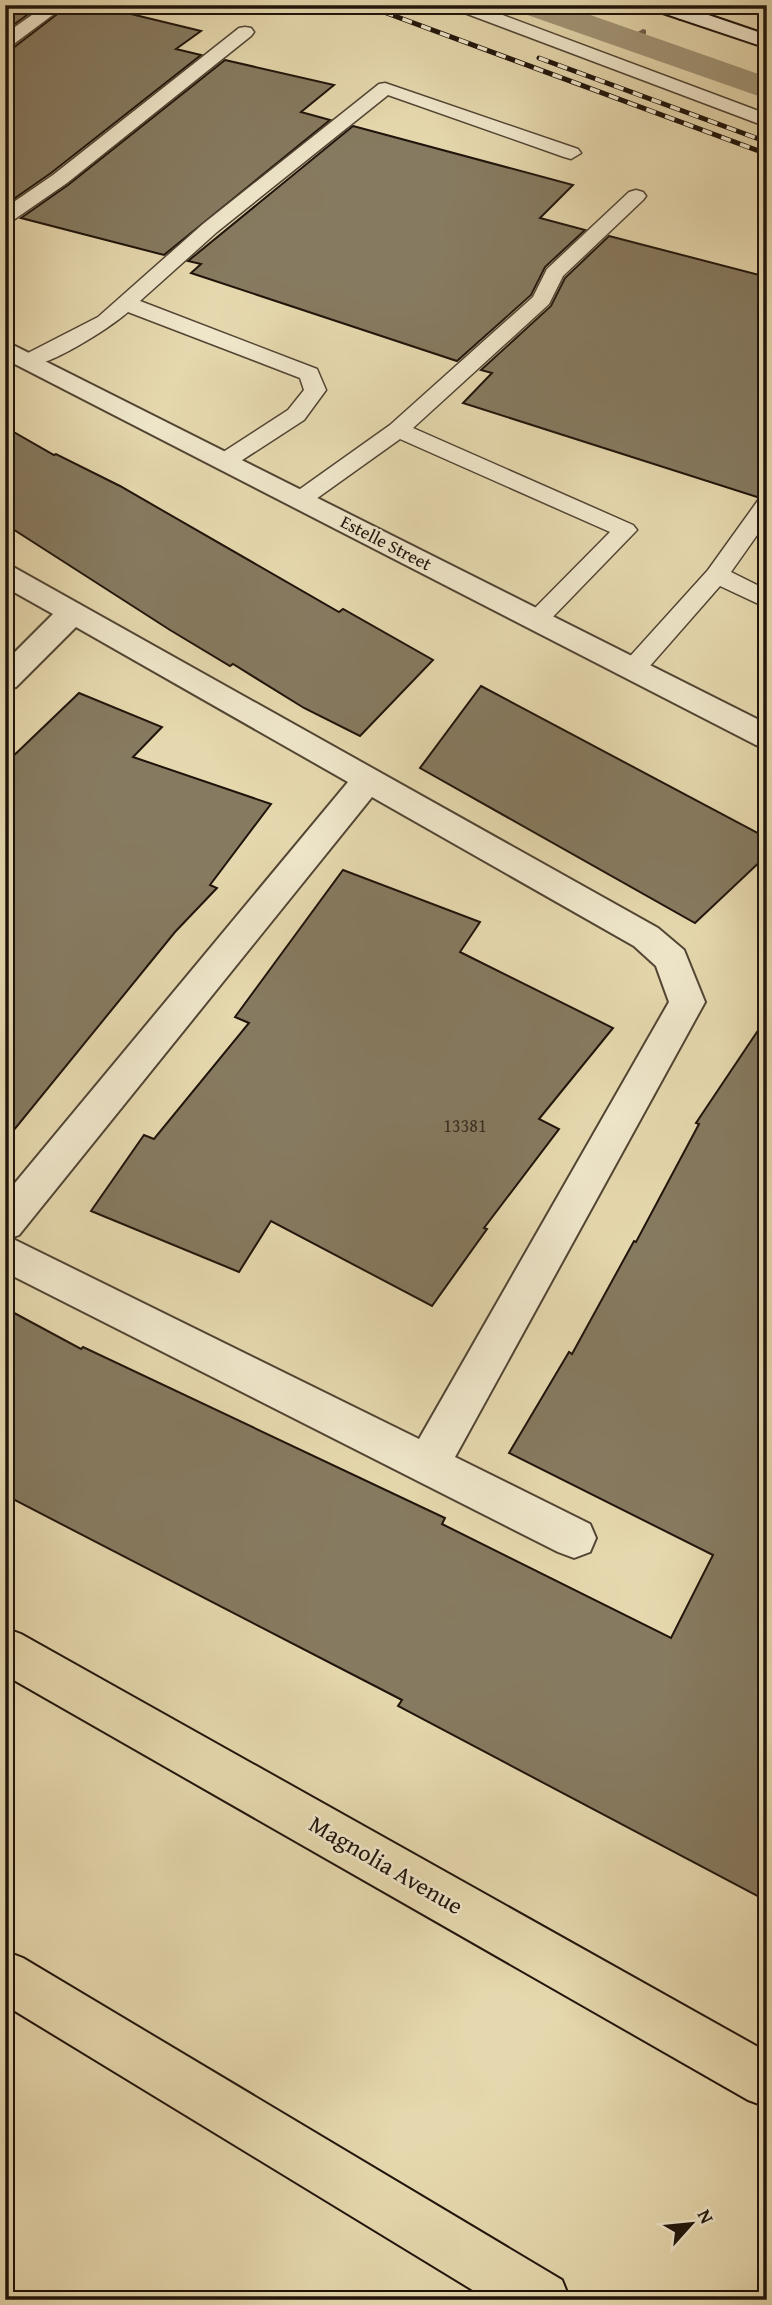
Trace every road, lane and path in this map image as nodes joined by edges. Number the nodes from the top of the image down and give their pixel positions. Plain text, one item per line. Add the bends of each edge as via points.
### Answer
1 (58, 5) edge
2 (460, 5) edge
3 (658, 5) edge
4 (696, 10) edge
5 (245, 32) dead end
6 (5, 42) edge
7 (767, 43) edge
8 (767, 121) edge
9 (571, 153) dead end
10 (636, 196) dead end
11 (5, 217) edge
12 (125, 303) junction
13 (14, 356) edge
14 (398, 430) junction
15 (225, 461) junction
16 (301, 499) junction
17 (767, 504) edge
18 (5, 575) edge
19 (717, 575) junction
20 (767, 600) edge
21 (71, 614) junction
22 (536, 619) junction
23 (633, 669) junction
24 (5, 680) edge
25 (767, 737) edge
26 (368, 781) junction
27 (5, 1224) edge
28 (5, 1253) edge
29 (428, 1464) junction
30 (574, 1538) dead end
31 (5, 1650) edge
32 (5, 1976) edge
33 (767, 2081) edge
34 (542, 2300) edge

1 - 6 lane
2 - 8 lane
3 - 4 street
4 - 7 street
5 - 11 lane
9 - 12 lane via 385,89 210,228
10 - 14 lane via 554,272 542,300
12 - 13 lane via 105,321
12 - 15 lane via 309,374 315,390 296,415
13 - 15 street, Estelle Street
14 - 16 lane
14 - 22 lane via 625,530
15 - 16 street, Estelle Street
16 - 22 street, Estelle Street
17 - 19 lane
18 - 21 street
19 - 20 lane
19 - 23 lane
21 - 24 street
21 - 26 street
22 - 23 street, Estelle Street
23 - 25 street, Estelle Street
26 - 27 street
26 - 29 street via 646,937 671,959 687,1002
28 - 29 street
29 - 30 street
31 - 33 main road, Magnolia Avenue
32 - 34 main road

